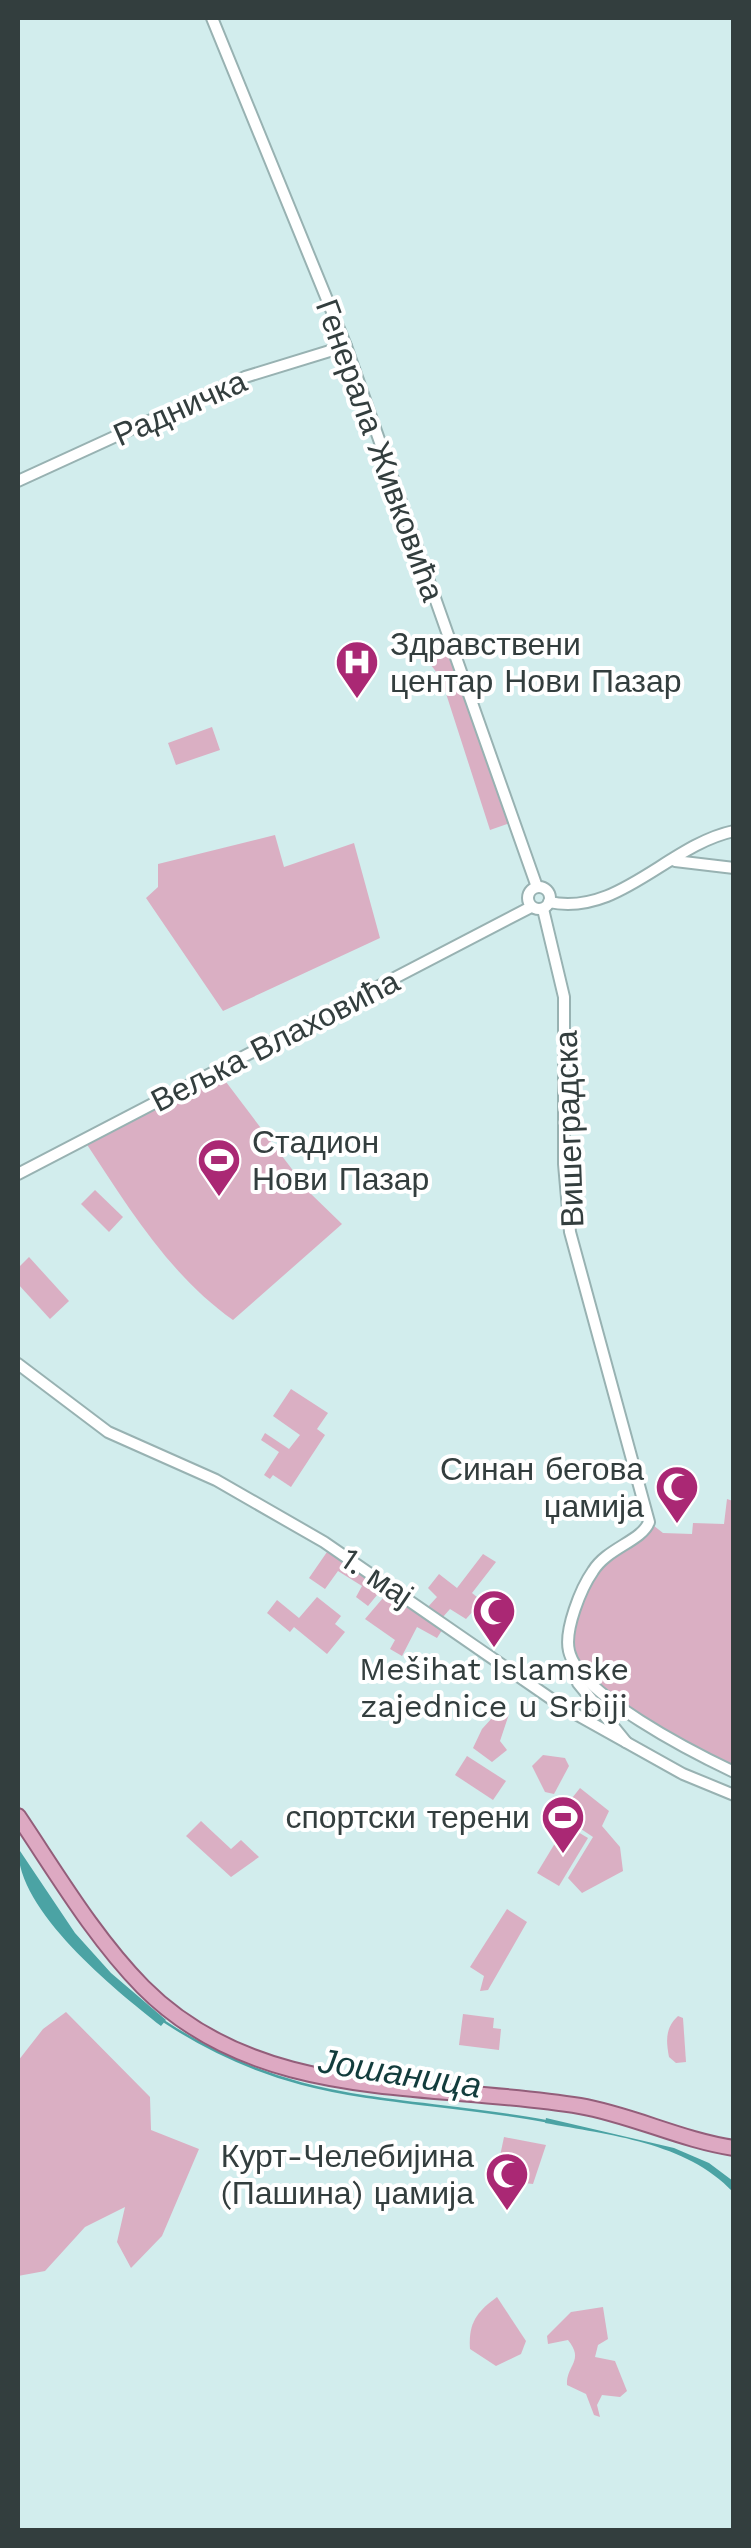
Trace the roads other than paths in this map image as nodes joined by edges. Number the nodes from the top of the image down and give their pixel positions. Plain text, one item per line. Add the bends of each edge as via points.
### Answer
1 (212, 18) edge
2 (346, 346) junction
3 (18, 481) edge
4 (734, 831) edge
5 (674, 860) junction
6 (734, 868) edge
7 (537, 887) junction
8 (541, 906) junction
9 (18, 1174) edge
10 (18, 1364) edge
11 (575, 1666) junction
12 (602, 1692) junction
13 (592, 1702) junction
14 (628, 1744) junction
15 (734, 1772) edge
16 (734, 1795) edge
17 (18, 1816) edge
18 (734, 2148) edge

1 - 2 street, Генерала Живковића
2 - 3 street, Радничка via 245,377
2 - 7 street, Генерала Живковића
4 - 5 street
5 - 6 street
5 - 8 street via 591,903
7 - 8 street, Генерала Живковића via 548,892
7 - 8 street via 528,895
8 - 9 street, Вељка Влаховића
8 - 11 street, Вишеградска via 564,997 564,1164 574,1256 650,1522 592,1571 568,1636
10 - 14 street, 1. мај via 108,1432 216,1480 324,1542 563,1707
11 - 12 street
11 - 13 street
12 - 13 street
12 - 15 street
13 - 14 street
14 - 16 street, 1. мај
17 - 18 main road via 81,1911 141,1984 181,2019 255,2060 316,2077 577,2106

